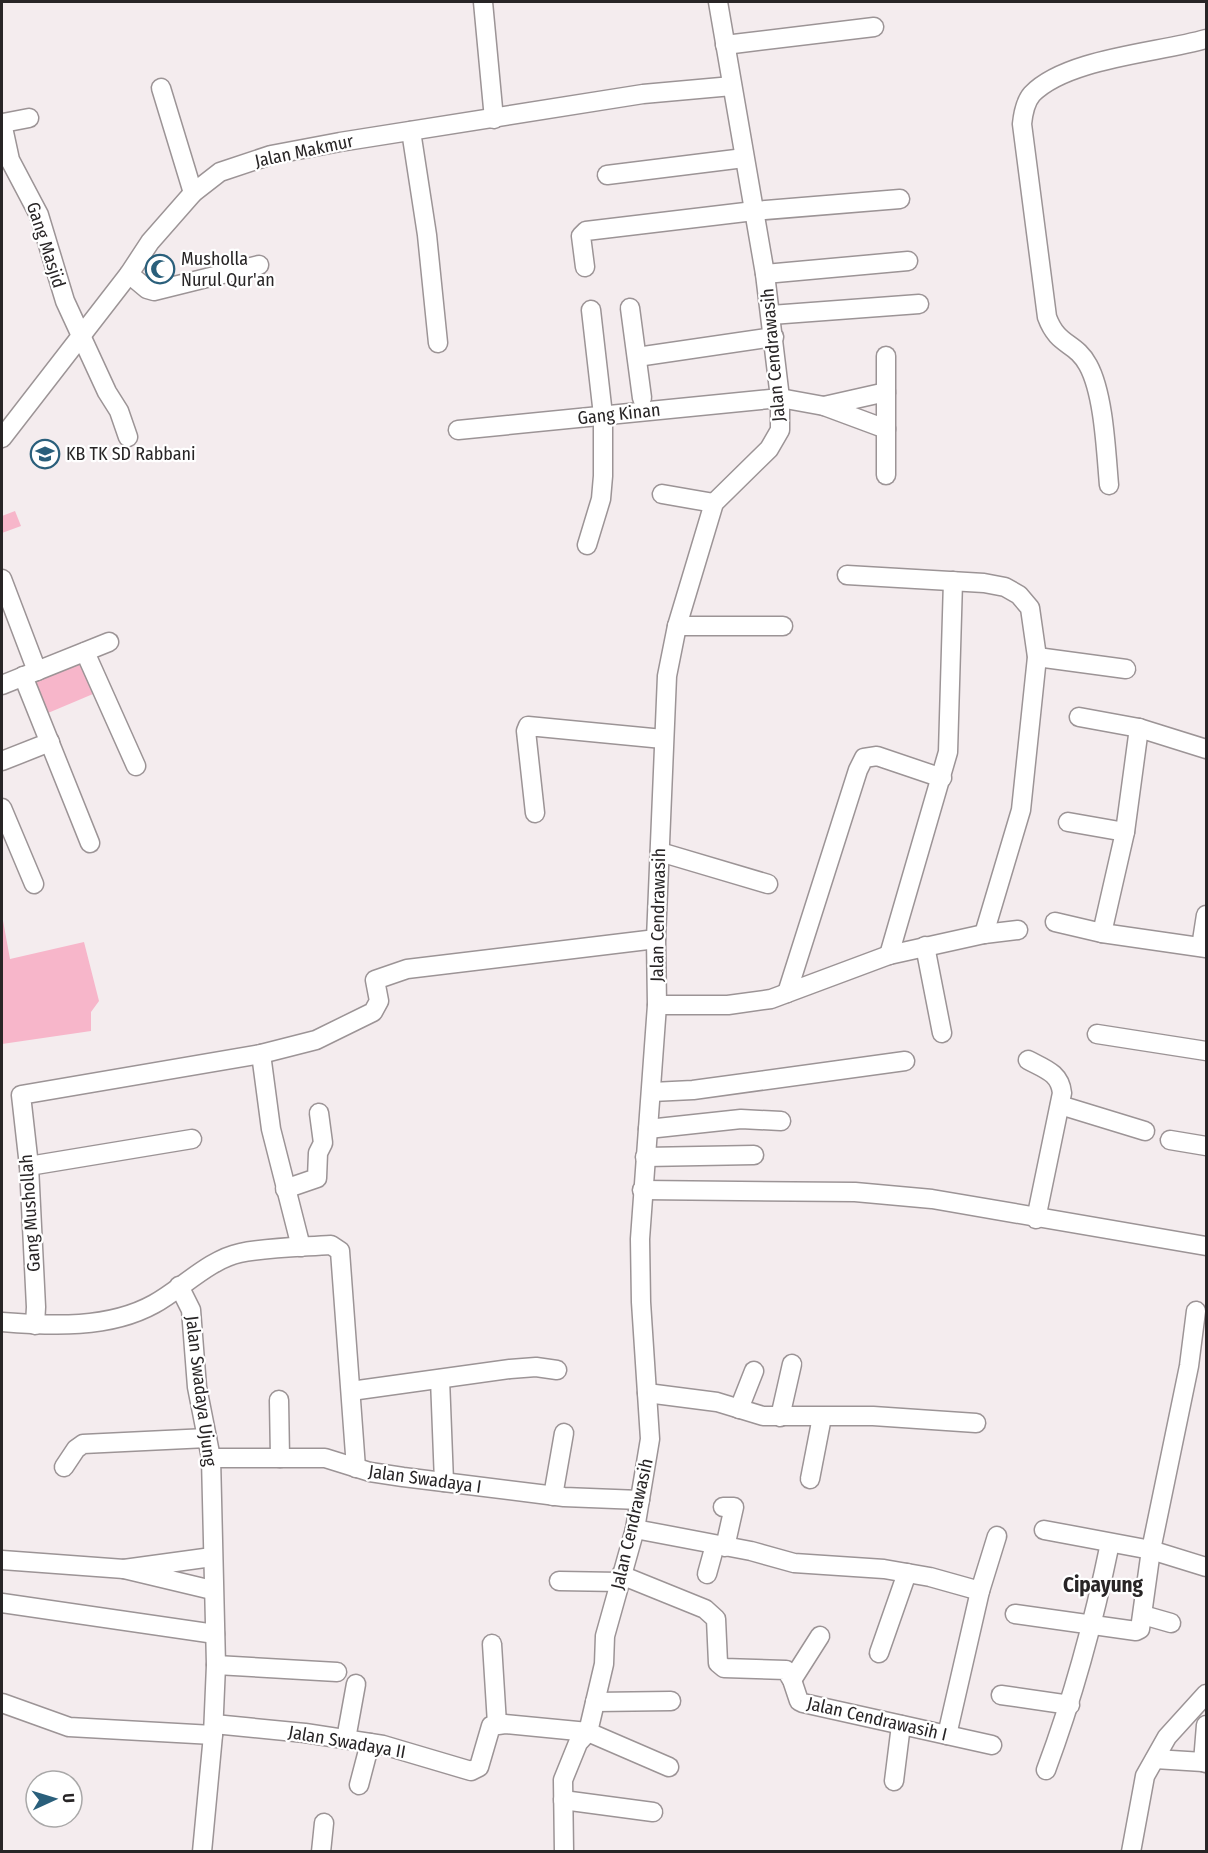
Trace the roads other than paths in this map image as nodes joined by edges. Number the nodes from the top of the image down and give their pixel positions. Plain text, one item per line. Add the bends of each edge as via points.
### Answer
1 (483, 2) edge
2 (718, 2) edge
3 (874, 27) dead end
4 (1206, 39) edge
5 (725, 45) junction
6 (732, 86) junction
7 (161, 88) dead end
8 (29, 118) dead end
9 (494, 119) junction
10 (2, 123) edge
11 (411, 132) junction
12 (744, 158) junction
13 (607, 175) dead end
14 (193, 192) junction
15 (900, 200) dead end
16 (754, 211) junction
17 (908, 261) dead end
18 (259, 265) dead end
19 (585, 267) dead end
20 (129, 274) junction
21 (765, 274) junction
22 (919, 304) dead end
23 (630, 308) dead end
24 (591, 310) dead end
25 (771, 315) junction
26 (80, 334) junction
27 (774, 337) junction
28 (438, 343) dead end
29 (886, 356) dead end
30 (637, 357) junction
31 (886, 392) junction
32 (642, 398) dead end
33 (780, 398) junction
34 (824, 406) junction
35 (603, 415) junction
36 (886, 429) junction
37 (458, 430) dead end
38 (128, 437) dead end
39 (2, 438) edge
40 (886, 475) dead end
41 (1109, 485) dead end
42 (662, 495) dead end
43 (714, 503) junction
44 (587, 545) dead end
45 (847, 575) dead end
46 (953, 581) junction
47 (4, 592) edge
48 (677, 626) junction
49 (783, 626) dead end
50 (110, 642) dead end
51 (85, 652) junction
52 (1037, 657) junction
53 (1126, 669) dead end
54 (30, 674) junction
55 (2, 685) edge
56 (1079, 717) dead end
57 (1139, 728) junction
58 (663, 739) junction
59 (50, 742) junction
60 (1206, 749) edge
61 (2, 761) edge
62 (135, 766) dead end
63 (942, 778) junction
64 (2, 808) edge
65 (535, 813) dead end
66 (1068, 822) dead end
67 (1125, 832) junction
68 (90, 843) dead end
69 (660, 852) junction
70 (34, 884) dead end
71 (768, 884) dead end
72 (1206, 915) edge
73 (1055, 922) dead end
74 (1018, 930) dead end
75 (1102, 933) junction
76 (984, 934) junction
77 (656, 939) junction
78 (925, 946) junction
79 (1204, 948) edge
80 (889, 955) junction
81 (787, 993) junction
82 (657, 1005) junction
83 (942, 1033) dead end
84 (1097, 1034) dead end
85 (1206, 1051) edge
86 (261, 1054) junction
87 (1028, 1060) dead end
88 (905, 1061) dead end
89 (652, 1092) junction
90 (1060, 1105) junction
91 (319, 1113) dead end
92 (781, 1121) dead end
93 (648, 1129) junction
94 (1145, 1131) dead end
95 (192, 1139) dead end
96 (1170, 1140) dead end
97 (1206, 1146) edge
98 (754, 1155) dead end
99 (645, 1157) junction
100 (28, 1166) junction
101 (285, 1189) junction
102 (642, 1190) junction
103 (1036, 1219) junction
104 (1206, 1246) edge
105 (301, 1247) junction
106 (179, 1286) junction
107 (1196, 1311) dead end
108 (2, 1322) edge
109 (35, 1325) junction
110 (792, 1364) dead end
111 (1198, 1367) edge
112 (557, 1370) dead end
113 (754, 1371) dead end
114 (440, 1379) junction
115 (351, 1391) junction
116 (647, 1393) junction
117 (279, 1401) dead end
118 (740, 1409) junction
119 (780, 1417) junction
120 (822, 1417) junction
121 (976, 1423) dead end
122 (564, 1432) dead end
123 (207, 1438) junction
124 (211, 1458) junction
125 (279, 1458) junction
126 (64, 1467) dead end
127 (356, 1468) junction
128 (810, 1479) dead end
129 (444, 1482) junction
130 (553, 1496) junction
131 (640, 1500) junction
132 (723, 1507) dead end
133 (634, 1529) junction
134 (1044, 1530) dead end
135 (997, 1536) dead end
136 (1110, 1543) junction
137 (720, 1546) junction
138 (1151, 1550) junction
139 (212, 1557) junction
140 (2, 1560) edge
141 (1204, 1560) edge
142 (184, 1561) junction
143 (124, 1569) junction
144 (907, 1573) junction
145 (707, 1574) dead end
146 (621, 1578) junction
147 (559, 1581) dead end
148 (183, 1582) junction
149 (212, 1590) junction
150 (980, 1591) junction
151 (2, 1604) edge
152 (1015, 1614) dead end
153 (1143, 1615) junction
154 (1171, 1623) dead end
155 (1093, 1624) junction
156 (215, 1634) junction
157 (820, 1636) dead end
158 (492, 1644) dead end
159 (879, 1653) dead end
160 (216, 1665) junction
161 (337, 1672) dead end
162 (792, 1680) junction
163 (356, 1684) dead end
164 (1206, 1694) edge
165 (1001, 1695) dead end
166 (671, 1701) dead end
167 (2, 1702) edge
168 (595, 1702) junction
169 (1070, 1705) junction
170 (497, 1724) junction
171 (901, 1725) junction
172 (1206, 1725) edge
173 (214, 1730) junction
174 (588, 1732) junction
175 (947, 1736) junction
176 (346, 1739) junction
177 (370, 1743) junction
178 (992, 1745) dead end
179 (1155, 1759) junction
180 (1205, 1762) edge
181 (669, 1767) dead end
182 (1046, 1770) dead end
183 (894, 1781) dead end
184 (359, 1785) dead end
185 (563, 1800) junction
186 (653, 1812) dead end
187 (324, 1822) dead end
188 (202, 1851) edge
189 (321, 1851) edge
190 (564, 1851) edge
191 (1131, 1851) edge

1 - 9 street
2 - 5 street, Jalan Cendrawasih
3 - 5 street
4 - 41 street via 1065,72 1032,95 1023,113 1047,317 1061,341 1078,349 1090,367 1102,416
5 - 6 street, Jalan Cendrawasih
6 - 9 street, Jalan Makmur via 633,95
6 - 12 street, Jalan Cendrawasih
7 - 14 street
8 - 10 street
9 - 11 street, Jalan Makmur
10 - 26 street, Gang Masjid via 10,159 35,202 58,281
11 - 14 street, Jalan Makmur via 261,158 220,172
11 - 28 street
12 - 13 street
12 - 16 street, Jalan Cendrawasih
14 - 20 street, Jalan Makmur via 150,242
15 - 16 street
16 - 19 street via 586,231 581,236
16 - 21 street, Jalan Cendrawasih
17 - 21 street
18 - 20 street via 154,291
20 - 26 street, Jalan Makmur
21 - 25 street, Jalan Cendrawasih
22 - 25 street
23 - 30 street
24 - 35 street
25 - 27 street, Jalan Cendrawasih
26 - 38 street, Gang Masjid
26 - 39 street, Jalan Makmur
27 - 30 street
27 - 33 street, Jalan Cendrawasih
29 - 31 street
30 - 32 street
31 - 34 street
31 - 36 street
33 - 34 street, Gang Kinan
33 - 35 street, Gang Kinan
33 - 43 street, Jalan Cendrawasih via 777,440
34 - 36 street
35 - 37 street, Gang Kinan
35 - 44 street via 601,499
36 - 40 street
42 - 43 street
43 - 48 street, Jalan Cendrawasih
45 - 46 street
46 - 52 street via 1005,587 1019,595 1030,608
46 - 63 street via 948,752
47 - 54 street
48 - 49 street
48 - 58 street, Jalan Cendrawasih via 667,676
50 - 51 street
51 - 54 street
51 - 62 street
52 - 53 street
52 - 76 street via 1021,810
54 - 55 street
54 - 59 street
56 - 57 street
57 - 60 street
57 - 67 street
58 - 65 street via 528,726
58 - 69 street, Jalan Cendrawasih
59 - 61 street
59 - 68 street
63 - 80 street
63 - 81 street via 877,756 864,758
64 - 70 street
66 - 67 street
67 - 75 street
69 - 71 street
69 - 77 street, Jalan Cendrawasih
72 - 79 street
73 - 75 street
74 - 76 street
75 - 79 street
76 - 78 street
77 - 82 street, Jalan Cendrawasih
77 - 86 street via 407,969 377,978 374,982 379,1001 374,1012 316,1040
78 - 80 street
78 - 83 street
80 - 81 street
81 - 82 street via 736,1004
82 - 89 street, Jalan Cendrawasih
84 - 85 street
86 - 100 street, Gang Mushollah via 21,1095
86 - 101 street via 271,1129
87 - 90 street via 1061,1082
88 - 89 street via 693,1090
89 - 93 street, Jalan Cendrawasih
90 - 94 street
90 - 103 street
91 - 101 street via 323,1143 318,1152 317,1178
92 - 93 street via 741,1119
93 - 99 street, Jalan Cendrawasih
95 - 100 street
96 - 97 street
98 - 99 street
99 - 102 street, Jalan Cendrawasih
100 - 109 street, Gang Mushollah
101 - 105 street
102 - 103 street via 855,1192 932,1199
102 - 116 street, Jalan Cendrawasih via 640,1289
103 - 104 street
105 - 106 street via 238,1253
105 - 115 street via 331,1245 340,1251
106 - 109 street via 153,1305 118,1317 81,1324
106 - 123 street, Jalan Swadaya Ujung via 191,1310 196,1380
107 - 111 street
108 - 109 street
110 - 119 street
111 - 138 street
112 - 114 street via 536,1367
113 - 118 street
114 - 115 street
114 - 129 street
115 - 127 street
116 - 118 street
116 - 131 street, Jalan Cendrawasih via 650,1439
117 - 125 street
118 - 119 street
119 - 120 street
120 - 121 street
120 - 128 street
122 - 130 street
123 - 124 street, Jalan Swadaya Ujung
123 - 126 street via 83,1444
124 - 125 street, Jalan Swadaya I
124 - 139 street, Jalan Swadaya Ujung
125 - 127 street, Jalan Swadaya I via 325,1458
127 - 129 street, Jalan Swadaya I
129 - 130 street, Jalan Swadaya I
130 - 131 street, Jalan Swadaya I
131 - 133 street, Jalan Cendrawasih
132 - 137 street via 734,1507
133 - 137 street
133 - 146 street, Jalan Cendrawasih
134 - 136 street
135 - 150 street
136 - 138 street
136 - 155 street
137 - 144 street via 794,1563
137 - 145 street
138 - 141 street
138 - 153 street
139 - 142 street
139 - 149 street, Jalan Swadaya Ujung
140 - 143 street
142 - 143 street
142 - 148 street
143 - 148 street
144 - 150 street
144 - 159 street
146 - 147 street
146 - 162 street, Jalan Cendrawasih I via 674,1595 713,1615 719,1665 724,1668 786,1670
146 - 168 street, Jalan Cendrawasih via 605,1636 604,1664
148 - 149 street
149 - 156 street, Jalan Swadaya Ujung
150 - 175 street
151 - 156 street
152 - 155 street
153 - 154 street
153 - 155 street via 1136,1631
155 - 169 street
156 - 160 street, Jalan Swadaya Ujung
157 - 162 street
158 - 170 street
160 - 161 street
160 - 173 street, Jalan Swadaya Ujung
162 - 171 street, Jalan Cendrawasih I via 803,1703
163 - 176 street
164 - 179 street via 1167,1737
165 - 169 street
166 - 168 street
167 - 173 street, Jalan Swadaya II via 69,1727
168 - 174 street, Jalan Cendrawasih
169 - 182 street
170 - 174 street
170 - 177 street, Jalan Swadaya II via 491,1726 476,1770
171 - 175 street, Jalan Cendrawasih I
171 - 183 street
172 - 180 street
173 - 176 street, Jalan Swadaya II
173 - 188 street, Jalan Swadaya Ujung
174 - 181 street
174 - 185 street, Jalan Cendrawasih via 569,1763 563,1780
175 - 178 street, Jalan Cendrawasih I
176 - 177 street, Jalan Swadaya II
177 - 184 street
179 - 180 street
179 - 191 street via 1146,1776
185 - 186 street
185 - 190 street, Jalan Cendrawasih
187 - 189 street

